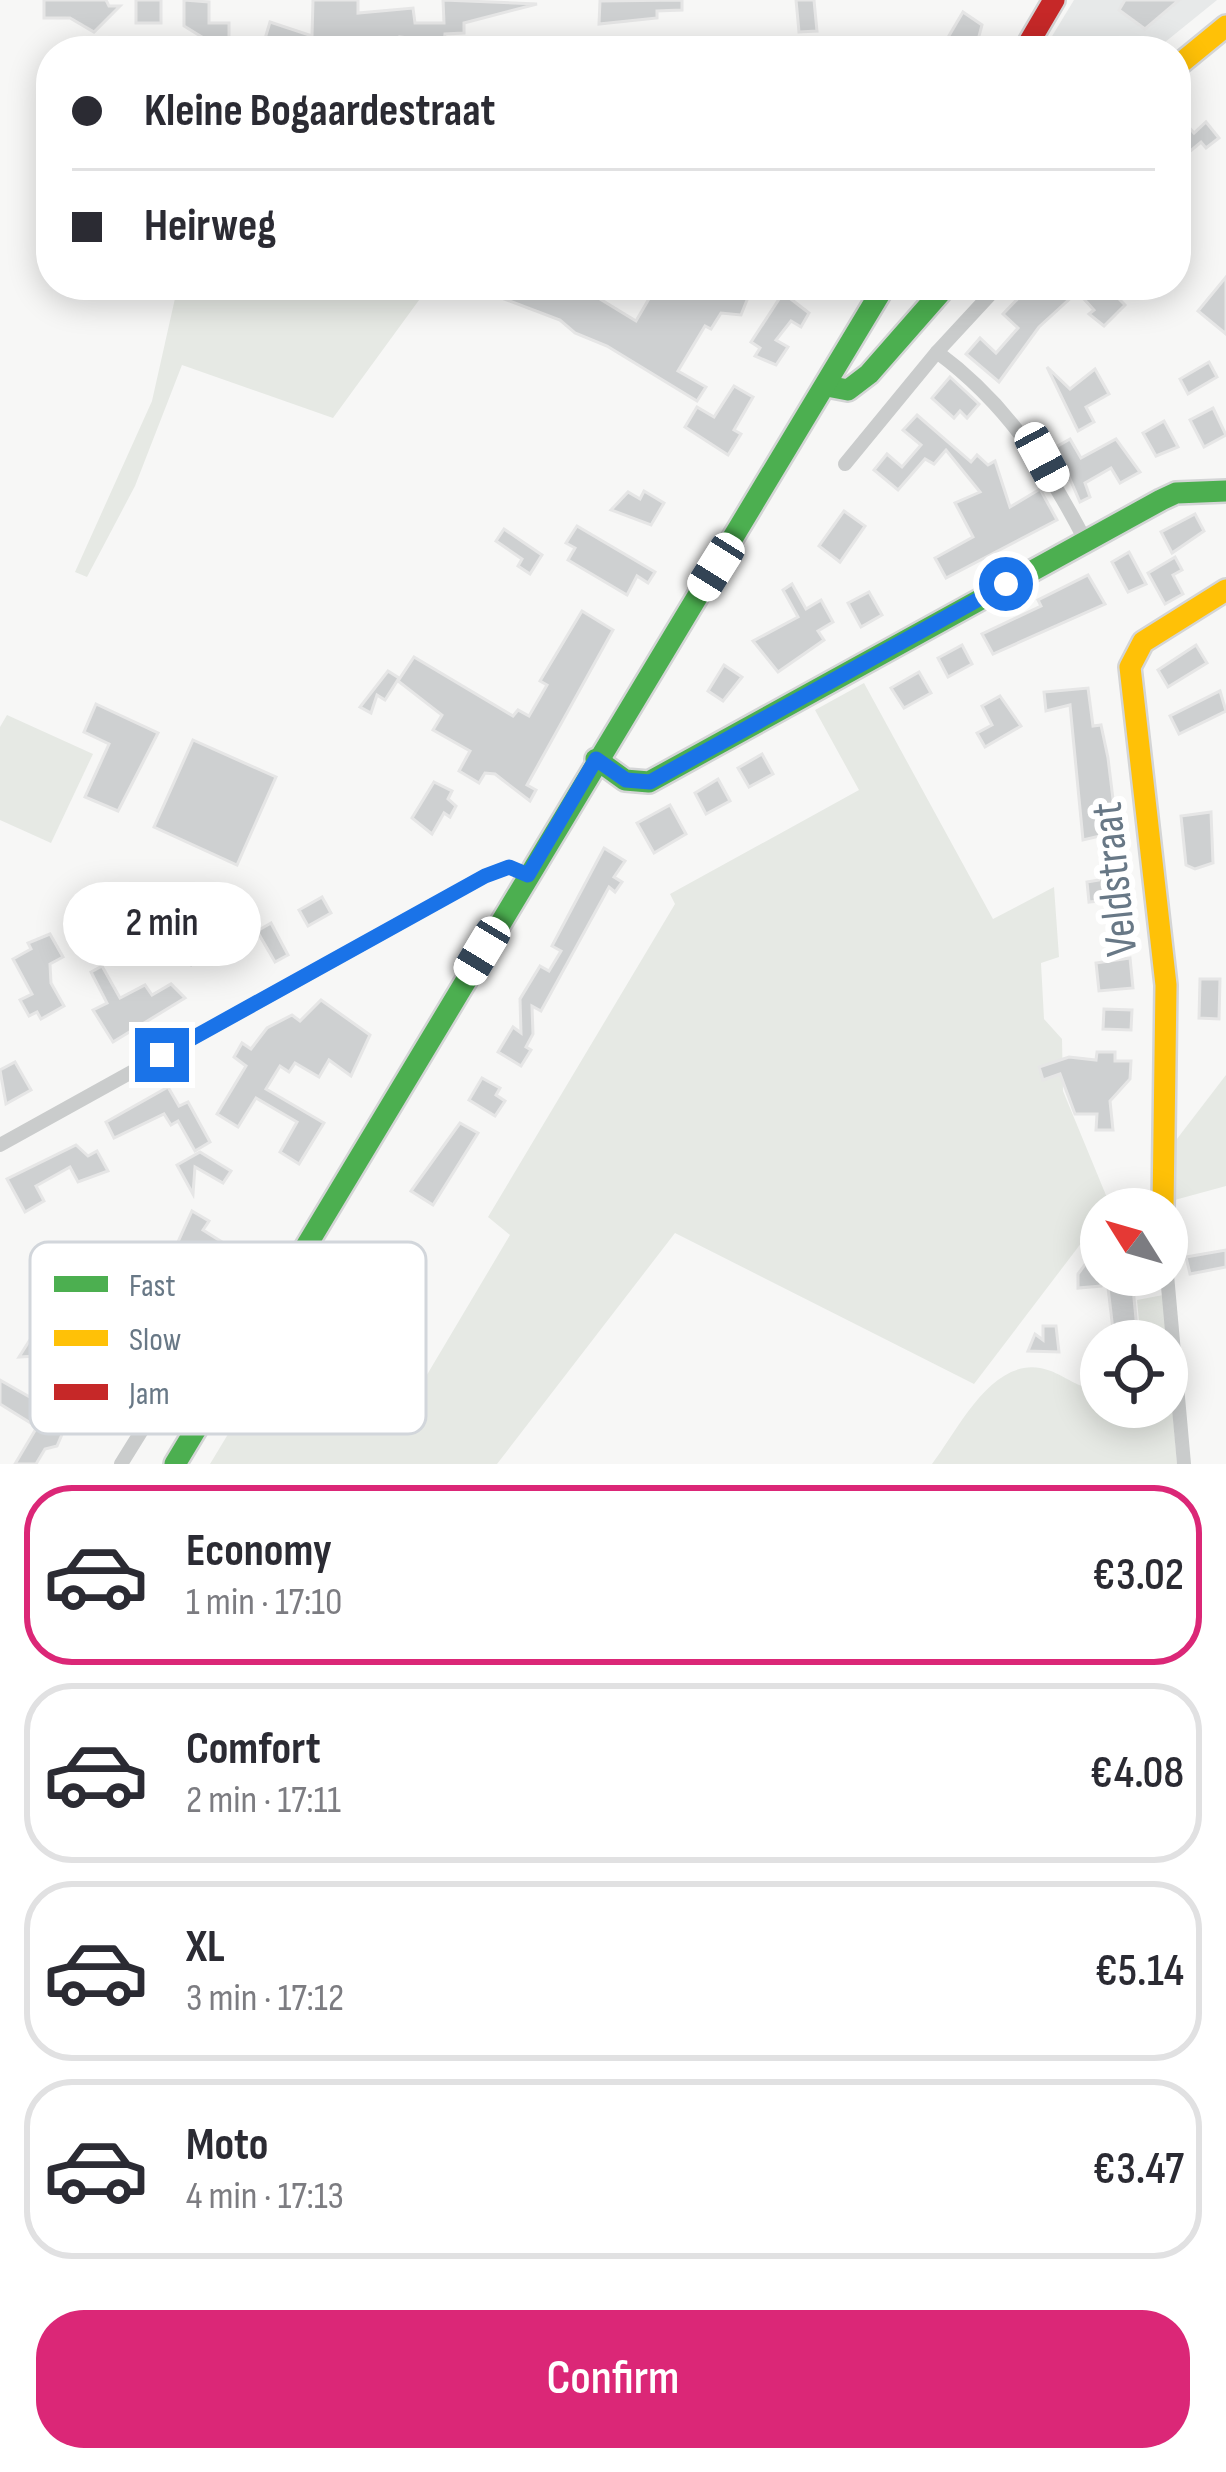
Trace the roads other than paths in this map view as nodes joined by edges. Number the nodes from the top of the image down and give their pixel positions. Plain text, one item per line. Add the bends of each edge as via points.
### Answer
1 (1054, 0) edge
2 (1226, 26) edge
3 (1033, 36) edge
4 (1191, 55) edge
5 (876, 300) edge
6 (934, 300) edge
7 (985, 300) edge
8 (937, 352) junction
9 (827, 386) junction
10 (845, 464) dead end
11 (1226, 491) edge
12 (1085, 540) junction
13 (1226, 590) edge
14 (596, 759) junction
15 (528, 875) junction
16 (0, 1145) edge
17 (1163, 1188) edge
18 (309, 1242) edge
19 (1169, 1296) edge
20 (140, 1434) edge
21 (193, 1434) edge
22 (122, 1464) edge
23 (175, 1464) edge
24 (1184, 1464) edge

1 - 3 main road
2 - 4 main road
5 - 9 main road
6 - 9 main road via 869,374 848,390
7 - 8 street
8 - 10 street
8 - 12 street via 1042,457
9 - 14 main road
11 - 12 main road via 1176,493
12 - 14 main road via 650,782 626,780
13 - 17 main road, Veldstraat via 1150,636 1130,667 1166,985
14 - 15 main road
15 - 16 street via 509,867 485,876
15 - 18 main road
19 - 24 street
20 - 22 street
21 - 23 main road

